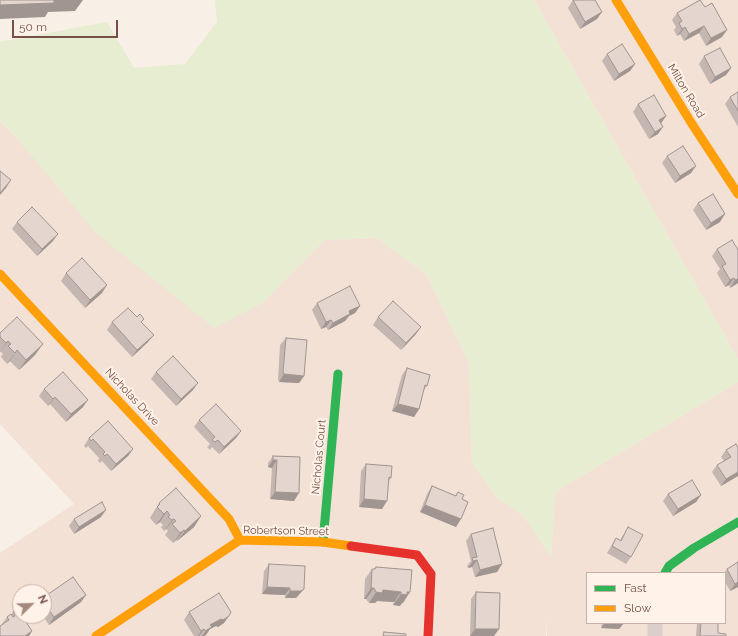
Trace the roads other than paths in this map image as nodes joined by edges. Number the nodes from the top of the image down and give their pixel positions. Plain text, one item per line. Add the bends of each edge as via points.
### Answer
1 (616, 0) edge
2 (738, 194) edge
3 (0, 274) edge
4 (338, 374) dead end
5 (738, 522) edge
6 (240, 540) junction
7 (323, 542) junction
8 (666, 572) edge
9 (655, 624) edge
10 (96, 636) edge
11 (428, 636) edge
12 (655, 636) edge

1 - 2 street, Milton Road
3 - 6 street, Nicholas Drive via 229,519
4 - 7 street, Nicholas Court
5 - 8 street via 694,548 669,566
6 - 7 street, Robertson Street
6 - 10 street, Robertson Street
7 - 11 street, Robertson Street via 417,555 431,574
9 - 12 street

